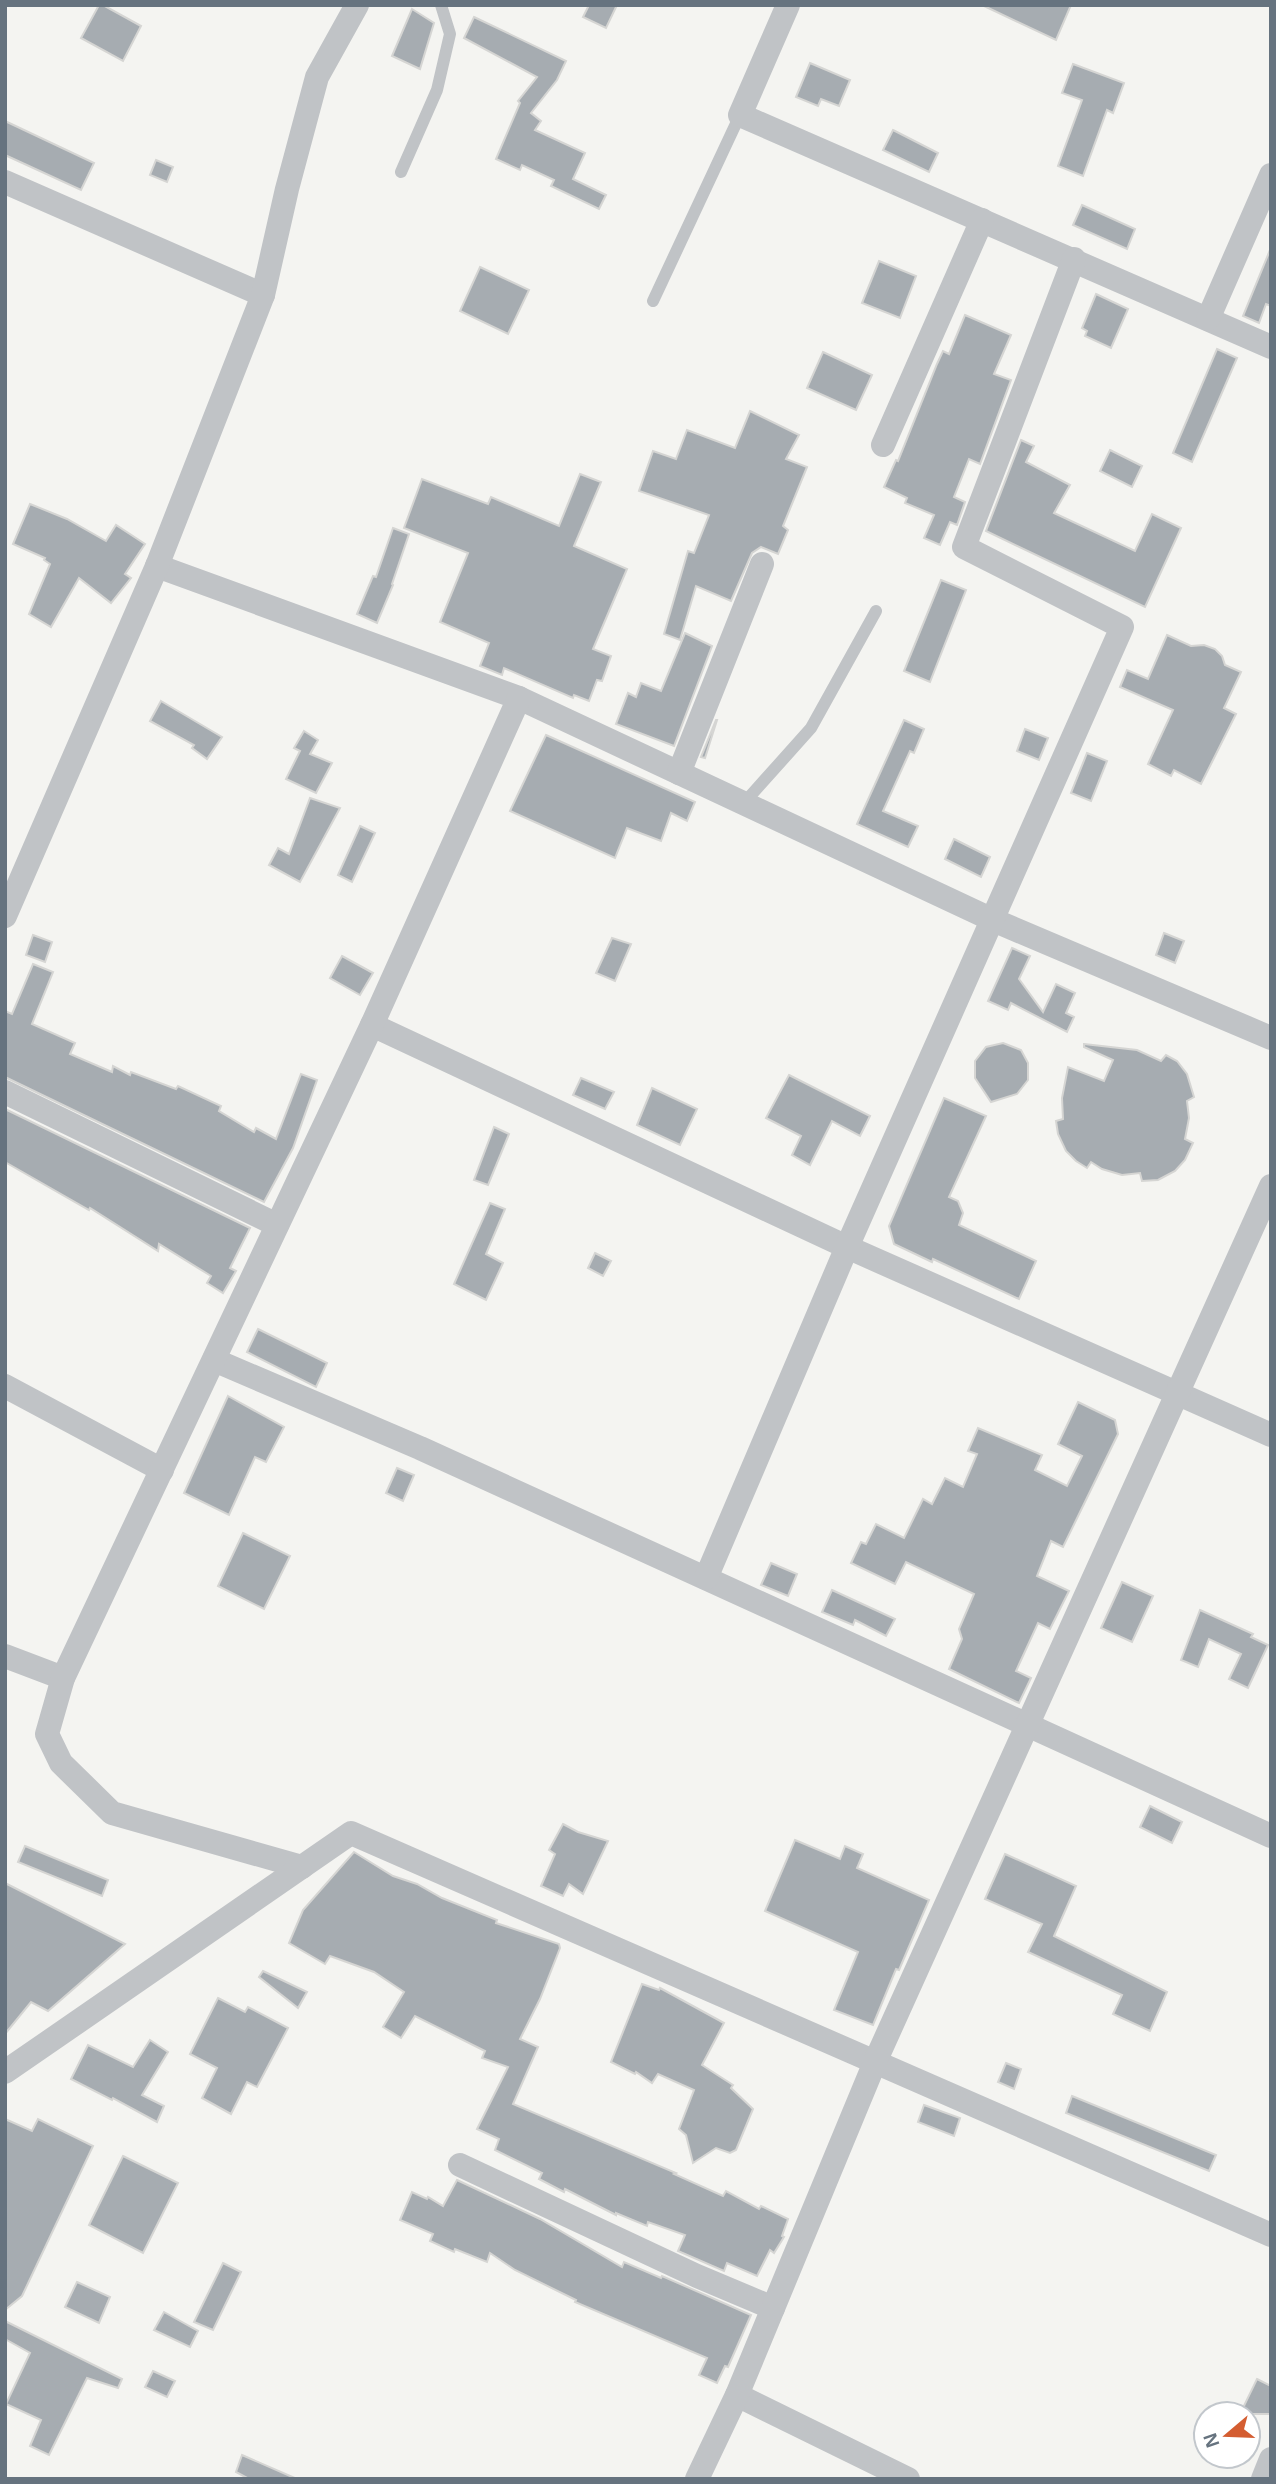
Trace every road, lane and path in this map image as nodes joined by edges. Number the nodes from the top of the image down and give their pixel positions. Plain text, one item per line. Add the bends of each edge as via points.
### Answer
1 (357, 5) edge
2 (441, 5) edge
3 (788, 5) edge
4 (740, 115) junction
5 (401, 172) dead end
6 (1271, 175) edge
7 (5, 182) edge
8 (982, 220) junction
9 (1073, 260) junction
10 (263, 295) junction
11 (653, 301) dead end
12 (1208, 319) junction
13 (1271, 347) edge
14 (883, 445) dead end
15 (762, 564) dead end
16 (157, 566) junction
17 (876, 611) dead end
18 (519, 698) junction
19 (679, 773) junction
20 (744, 803) junction
21 (5, 916) edge
22 (993, 920) junction
23 (372, 1025) junction
24 (1271, 1038) edge
25 (5, 1092) edge
26 (1271, 1186) edge
27 (277, 1225) junction
28 (847, 1247) junction
29 (214, 1360) junction
30 (5, 1386) edge
31 (1177, 1394) junction
32 (1271, 1435) edge
33 (162, 1470) junction
34 (706, 1578) junction
35 (5, 1656) edge
36 (63, 1678) junction
37 (1027, 1725) junction
38 (1271, 1836) edge
39 (302, 1867) junction
40 (875, 2062) junction
41 (5, 2072) edge
42 (460, 2165) dead end
43 (1271, 2235) edge
44 (773, 2308) junction
45 (737, 2395) junction
46 (1271, 2459) edge
47 (696, 2479) edge
48 (908, 2479) edge
49 (1262, 2479) edge

1 - 10 street via 317,77
2 - 5 lane via 450,34 437,90
3 - 4 street
4 - 8 street
4 - 11 lane
6 - 12 street
7 - 10 street
8 - 9 street
8 - 14 street
9 - 12 street
9 - 22 street via 964,547 1122,627
10 - 16 street
12 - 13 street
15 - 19 street
16 - 18 street
16 - 21 street
17 - 20 lane via 811,728
18 - 19 street
18 - 23 street
19 - 20 street
20 - 22 street
22 - 24 street
22 - 28 street
23 - 27 street
23 - 28 street
25 - 27 street
26 - 31 street
27 - 29 street
28 - 31 street
28 - 34 street
29 - 33 street
29 - 34 street
30 - 33 street
31 - 32 street
31 - 37 street
33 - 36 street
34 - 37 street
35 - 36 street
36 - 39 street via 47,1734 61,1763 112,1813
37 - 38 street
37 - 40 street
39 - 40 street via 351,1833
39 - 41 street
40 - 43 street
40 - 44 street
42 - 44 street
44 - 45 street
45 - 47 street
45 - 48 street
46 - 49 street

